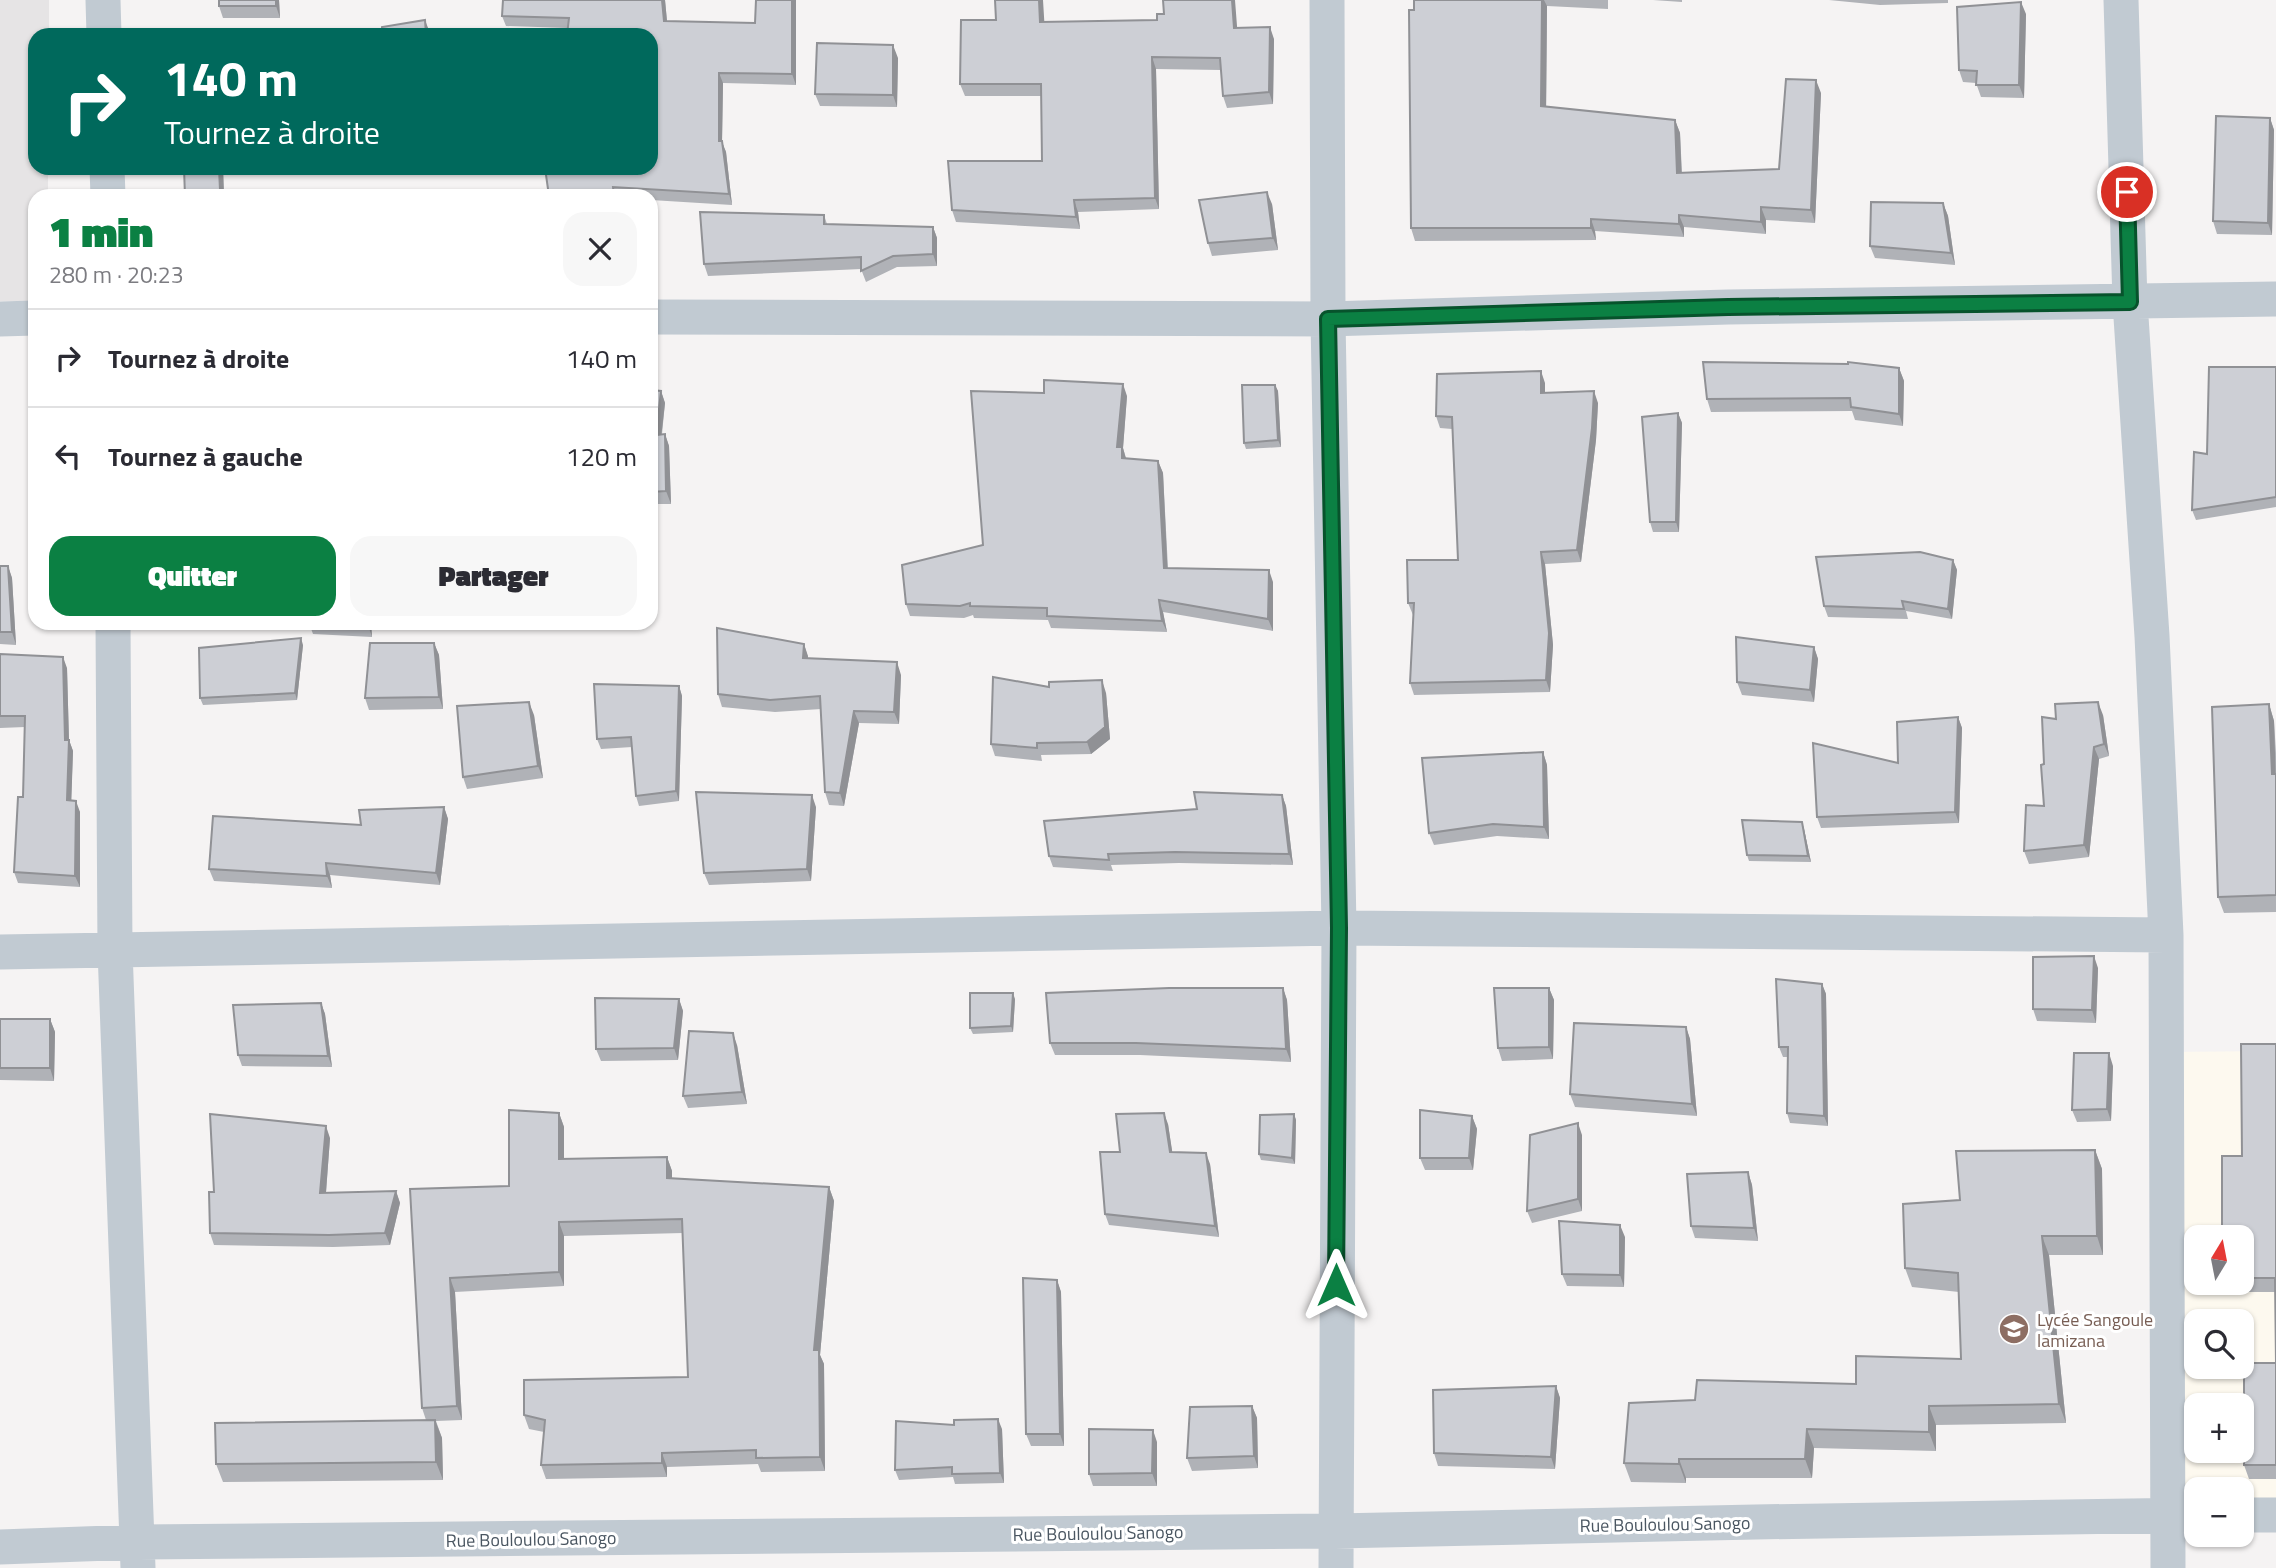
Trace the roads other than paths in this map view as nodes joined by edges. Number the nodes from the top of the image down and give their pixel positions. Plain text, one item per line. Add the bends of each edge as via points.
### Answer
1 (103, 0) edge
2 (1327, 0) edge
3 (2121, 0) edge
4 (104, 28) edge
5 (2276, 299) edge
6 (2130, 302) junction
7 (658, 317) edge
8 (28, 318) edge
9 (0, 319) edge
10 (1328, 319) junction
11 (113, 630) edge
12 (1339, 928) junction
13 (2166, 935) junction
14 (115, 950) junction
15 (0, 952) edge
16 (2182, 1515) edge
17 (2254, 1515) edge
18 (2276, 1515) edge
19 (1335, 1531) junction
20 (0, 1547) edge
21 (138, 1555) edge
22 (1336, 1568) edge
23 (2168, 1568) edge

1 - 4 street
2 - 10 street
3 - 6 street
5 - 6 street
6 - 10 street via 1728,307
6 - 13 street
7 - 10 street
8 - 9 street
10 - 12 street
11 - 14 street
12 - 13 street
12 - 14 street
12 - 19 street
13 - 16 street
14 - 15 street
14 - 21 street
16 - 19 street, Rue Bouloulou Sanogo
16 - 23 street
17 - 18 street
19 - 21 street, Rue Bouloulou Sanogo
19 - 22 street
20 - 21 street, Rue Bouloulou Sanogo

